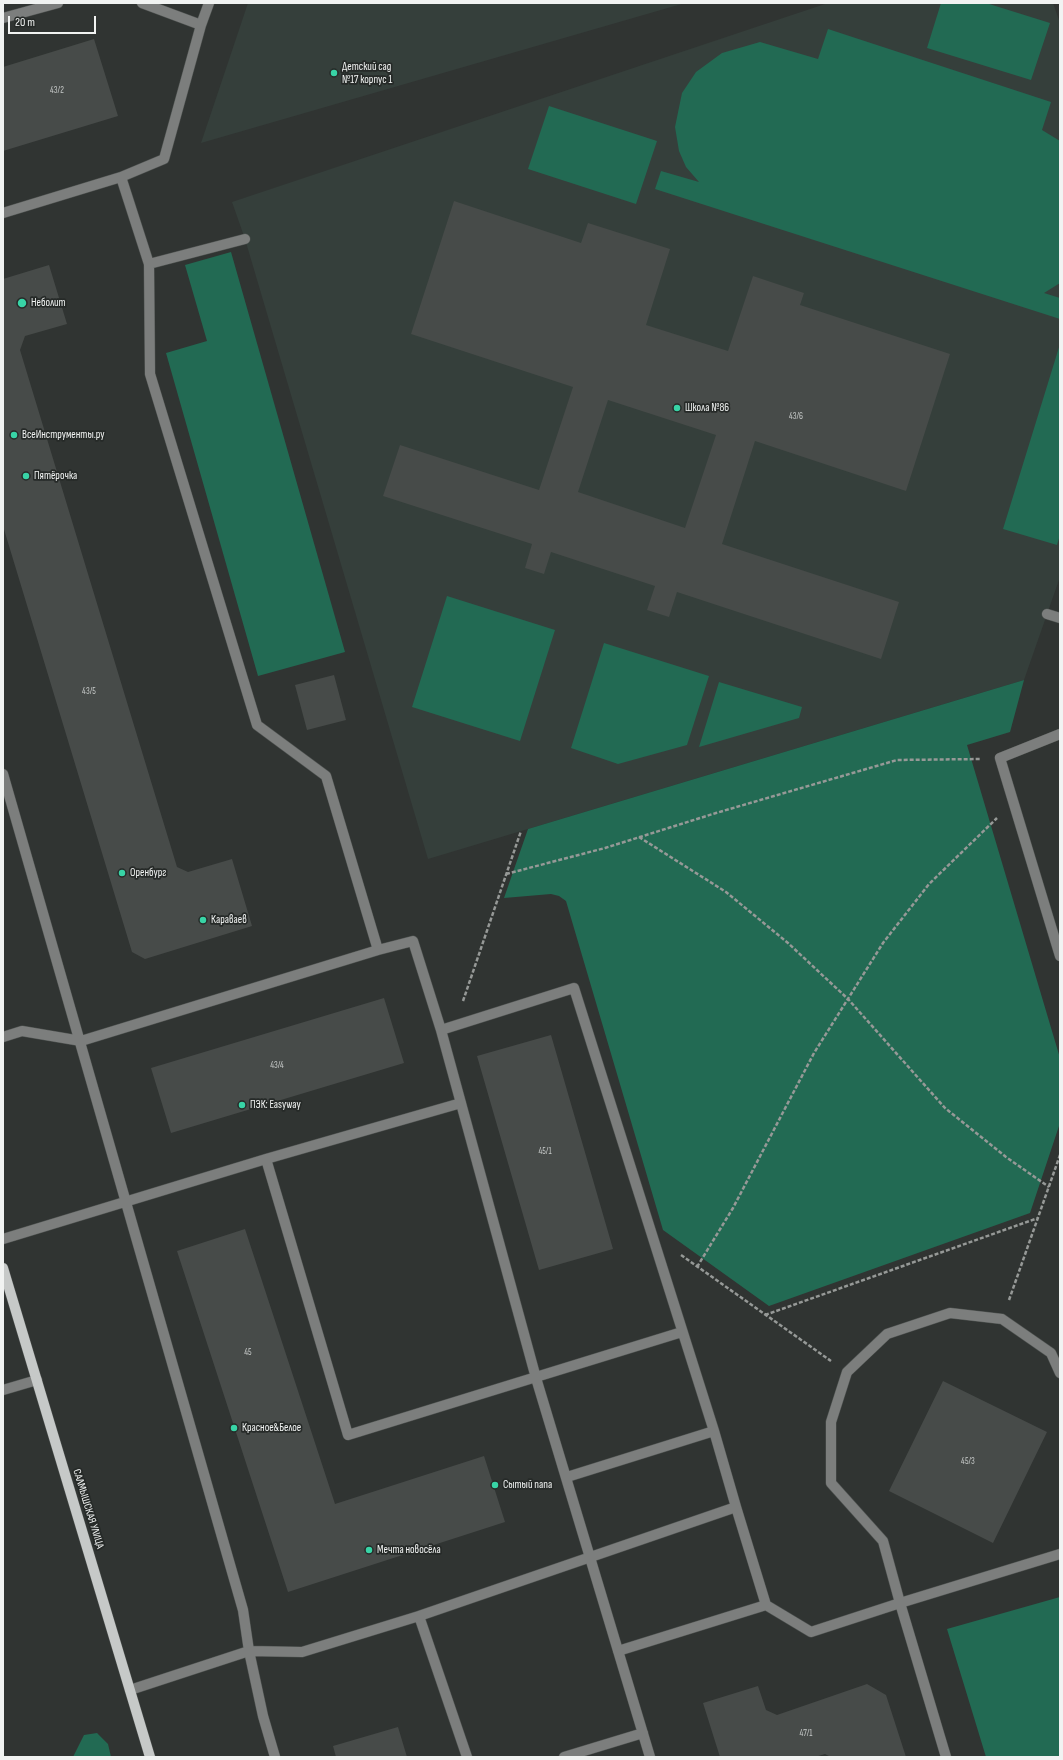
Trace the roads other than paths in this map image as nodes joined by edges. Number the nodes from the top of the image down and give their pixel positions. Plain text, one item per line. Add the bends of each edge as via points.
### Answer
1 (58, 3) edge
2 (142, 3) edge
3 (209, 3) edge
4 (3, 18) edge
5 (201, 25) junction
6 (121, 177) junction
7 (3, 213) edge
8 (245, 239) dead end
9 (149, 264) junction
10 (1047, 614) dead end
11 (1060, 618) edge
12 (1060, 734) edge
13 (3, 774) edge
14 (378, 950) junction
15 (1060, 956) edge
16 (441, 1030) junction
17 (3, 1037) edge
18 (81, 1041) junction
19 (461, 1103) junction
20 (266, 1159) junction
21 (126, 1203) junction
22 (3, 1239) edge
23 (3, 1268) edge
24 (682, 1332) junction
25 (1060, 1373) edge
26 (536, 1378) junction
27 (37, 1380) junction
28 (3, 1390) edge
29 (714, 1431) junction
30 (566, 1478) junction
31 (736, 1507) junction
32 (1060, 1554) edge
33 (590, 1558) junction
34 (900, 1603) junction
35 (766, 1605) junction
36 (419, 1616) junction
37 (249, 1651) junction
38 (618, 1652) junction
39 (130, 1690) junction
40 (643, 1733) junction
41 (150, 1757) edge
42 (275, 1757) edge
43 (467, 1757) edge
44 (564, 1757) edge
45 (650, 1757) edge
46 (946, 1757) edge

1 - 4 lane
2 - 5 lane
3 - 5 lane
5 - 6 lane via 164,159
6 - 7 lane
6 - 9 lane
8 - 9 lane
9 - 14 lane via 150,374 257,725 326,776
10 - 11 lane
12 - 15 lane via 1000,758
13 - 18 lane
14 - 16 lane via 413,941
14 - 18 lane
16 - 19 lane
16 - 24 lane via 574,988
17 - 18 lane via 22,1031
18 - 21 lane
19 - 20 lane
19 - 26 lane
20 - 21 lane
20 - 26 lane via 348,1435
21 - 22 lane
21 - 37 lane via 243,1610
23 - 27 main road, САЛМЫШСКАЯ УЛИЦА
24 - 26 lane
24 - 29 lane
25 - 34 lane via 1051,1353 1002,1319 950,1313 887,1334 847,1372 831,1422 831,1482 883,1541
26 - 30 lane
27 - 28 lane
27 - 39 main road, САЛМЫШСКАЯ УЛИЦА
29 - 30 lane
29 - 31 lane
30 - 33 lane
31 - 33 lane
31 - 35 lane
32 - 34 lane
33 - 36 lane
33 - 38 lane
34 - 35 lane via 811,1632
34 - 46 lane
35 - 38 lane
36 - 37 lane via 302,1652
36 - 43 lane
37 - 39 lane
37 - 42 lane via 262,1716
38 - 40 lane
39 - 41 main road, САЛМЫШСКАЯ УЛИЦА
40 - 44 lane
40 - 45 lane

